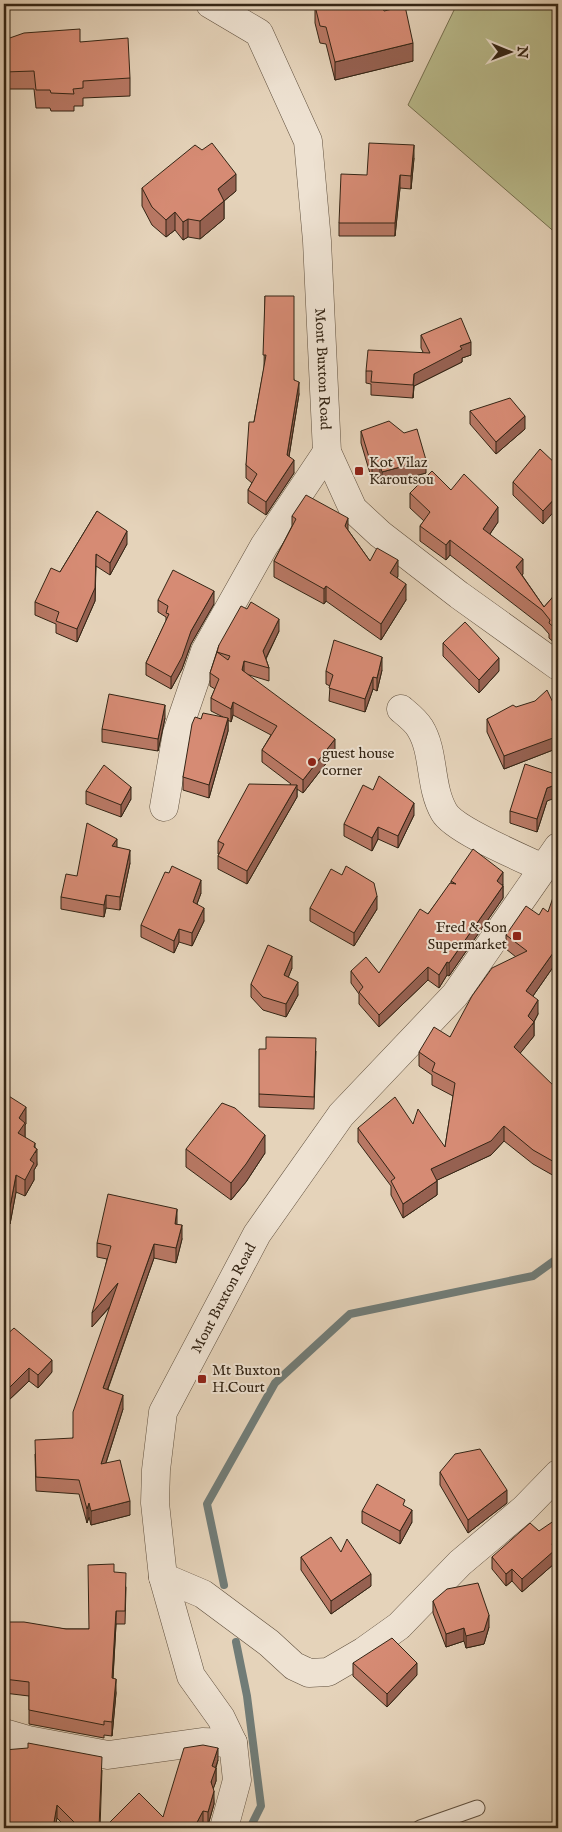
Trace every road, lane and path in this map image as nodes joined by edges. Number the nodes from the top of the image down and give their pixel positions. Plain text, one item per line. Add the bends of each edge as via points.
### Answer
1 (210, 4) edge
2 (327, 452) junction
3 (558, 666) edge
4 (401, 709) dead end
5 (164, 807) dead end
6 (550, 858) edge
7 (558, 1474) edge
8 (163, 1576) junction
9 (4, 1732) edge
10 (233, 1743) junction
11 (477, 1808) dead end
12 (224, 1828) edge
13 (420, 1828) edge

1 - 2 street, Mont Buxton Road via 259,33 308,141 317,242
2 - 3 street, Mont Buxton Road via 353,509 459,596
2 - 5 street via 264,546 205,651 177,733
4 - 6 street via 420,727 430,758 434,790 444,814 461,828
6 - 8 street, Mont Buxton Road via 455,996 341,1115 257,1234 163,1412 155,1503
7 - 8 street via 524,1509 460,1563 399,1626 328,1672 309,1673 294,1666 269,1643 203,1594
8 - 10 street, Mont Buxton Road via 191,1676 221,1718
9 - 10 street via 28,1740 108,1755 202,1742
10 - 12 street, Mont Buxton Road via 238,1780
11 - 13 lane

